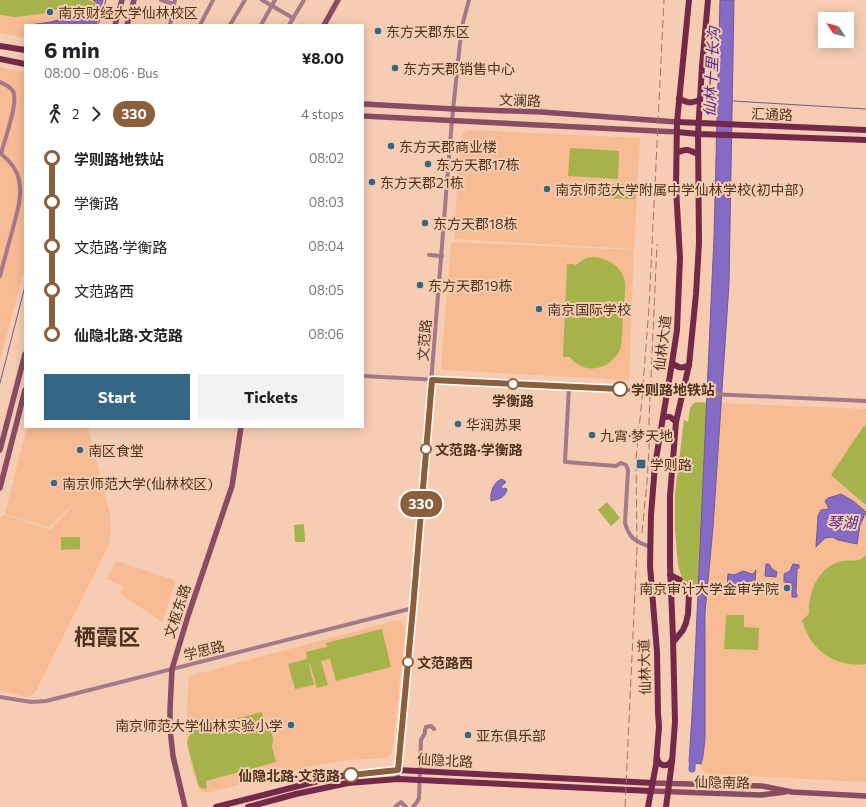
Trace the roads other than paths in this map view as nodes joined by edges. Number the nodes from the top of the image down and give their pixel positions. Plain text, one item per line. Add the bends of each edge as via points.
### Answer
1 (122, 0) edge
2 (134, 0) edge
3 (161, 0) edge
4 (213, 0) edge
5 (245, 0) edge
6 (262, 0) edge
7 (275, 0) edge
8 (304, 0) edge
9 (338, 0) edge
10 (469, 0) edge
11 (689, 0) edge
12 (708, 0) edge
13 (174, 2) edge
14 (272, 5) junction
15 (293, 18) junction
16 (115, 24) edge
17 (127, 24) edge
18 (170, 24) edge
19 (201, 24) edge
20 (231, 24) edge
21 (262, 24) edge
22 (290, 24) edge
23 (325, 24) edge
24 (0, 46) edge
25 (24, 50) edge
26 (0, 59) edge
27 (24, 64) edge
28 (0, 82) edge
29 (679, 98) junction
30 (700, 100) junction
31 (364, 104) edge
32 (454, 109) junction
33 (364, 116) edge
34 (452, 120) junction
35 (677, 122) junction
36 (698, 123) junction
37 (866, 130) edge
38 (677, 132) junction
39 (698, 134) junction
40 (866, 140) edge
41 (677, 153) junction
42 (0, 154) edge
43 (698, 154) junction
44 (429, 255) dead end
45 (442, 256) junction
46 (0, 276) edge
47 (24, 358) edge
48 (672, 363) junction
49 (689, 364) junction
50 (364, 376) edge
51 (432, 380) junction
52 (568, 386) junction
53 (667, 392) junction
54 (683, 392) junction
55 (24, 394) edge
56 (866, 401) edge
57 (663, 418) junction
58 (676, 422) junction
59 (241, 428) edge
60 (0, 450) edge
61 (0, 488) edge
62 (650, 547) junction
63 (670, 575) junction
64 (413, 608) junction
65 (674, 641) junction
66 (172, 669) junction
67 (0, 697) edge
68 (434, 729) dead end
69 (656, 758) junction
70 (672, 760) junction
71 (398, 770) junction
72 (398, 779) junction
73 (653, 783) junction
74 (669, 784) junction
75 (651, 791) junction
76 (668, 792) junction
77 (792, 792) junction
78 (866, 796) edge
79 (185, 807) edge
80 (216, 807) edge
81 (248, 807) edge
82 (395, 807) edge
83 (406, 807) edge
84 (413, 807) edge
85 (648, 807) edge
86 (666, 807) edge

1 - 16 main road
2 - 17 main road
3 - 13 street
4 - 19 street
5 - 20 street
6 - 14 street
7 - 14 street
8 - 15 street
9 - 23 main road
10 - 32 street, 文范路 via 461,36
11 - 29 main road, 仙林大道
12 - 30 main road, 仙林大道
13 - 18 street
14 - 15 street
14 - 21 street
15 - 22 street
24 - 25 main road
26 - 27 main road
28 - 42 street via 13,91 14,106
29 - 30 main road via 686,103
29 - 35 main road, 仙林大道
30 - 36 main road, 仙林大道
31 - 32 main road, 文澜路
32 - 34 street, 文范路
32 - 35 main road, 文澜路 via 541,112
33 - 34 main road, 文澜路
34 - 38 main road, 文澜路
34 - 45 street, 文范路
35 - 36 main road, 汇通路
35 - 38 main road, 仙林大道
36 - 37 main road, 汇通路
36 - 39 main road, 仙林大道
38 - 39 main road, 汇通路
38 - 41 main road, 仙林大道
39 - 40 main road, 汇通路
39 - 43 main road, 仙林大道
41 - 43 main road via 689,150
41 - 48 main road, 仙林大道 via 680,258 677,330
42 - 46 street via 14,167 20,193
43 - 49 main road, 仙林大道 via 699,243
44 - 45 street
45 - 51 street, 文范路
47 - 60 main road
48 - 49 main road via 678,368
48 - 53 main road, 仙林大道
49 - 54 main road, 仙林大道
50 - 51 street
51 - 52 street
51 - 64 street, 文范路
52 - 53 street
52 - 62 street via 566,462 626,465 627,529 635,541
53 - 54 street
53 - 57 main road, 仙林大道
54 - 56 street
54 - 58 main road, 仙林大道
55 - 61 main road
57 - 58 main road via 672,417
57 - 62 main road, 仙林大道 via 655,465
58 - 63 main road, 仙林大道 via 670,496
59 - 66 main road, 文枢东路 via 232,486
62 - 69 main road, 仙林大道 via 657,652 659,727
63 - 65 main road, 仙林大道
63 - 65 main road via 680,580 689,594 688,617 683,630
64 - 66 street, 学思路
64 - 71 street, 文范路
65 - 70 main road, 仙林大道 via 675,722
66 - 67 street, 学思路 via 46,701 31,702
66 - 79 main road, 文枢东路 via 170,729 173,756
68 - 84 street via 431,726 426,727 421,740 419,798
69 - 70 main road via 659,764 665,766
69 - 73 main road, 仙林大道
70 - 74 main road, 仙林大道
71 - 72 street, 文范路
71 - 73 main road, 仙隐北路
71 - 80 main road, 仙隐北路 via 322,780
72 - 75 main road, 仙隐北路
72 - 81 main road, 仙隐北路 via 348,783
73 - 74 main road, 仙隐南路
73 - 75 main road, 仙林大道
74 - 76 main road, 仙林大道
74 - 77 main road, 仙隐南路 via 762,786
75 - 76 main road, 仙隐南路
75 - 85 main road, 仙林大道
76 - 77 main road, 仙隐南路 via 761,795
76 - 86 main road, 仙林大道
77 - 78 main road, 仙隐南路
82 - 83 street via 401,802

